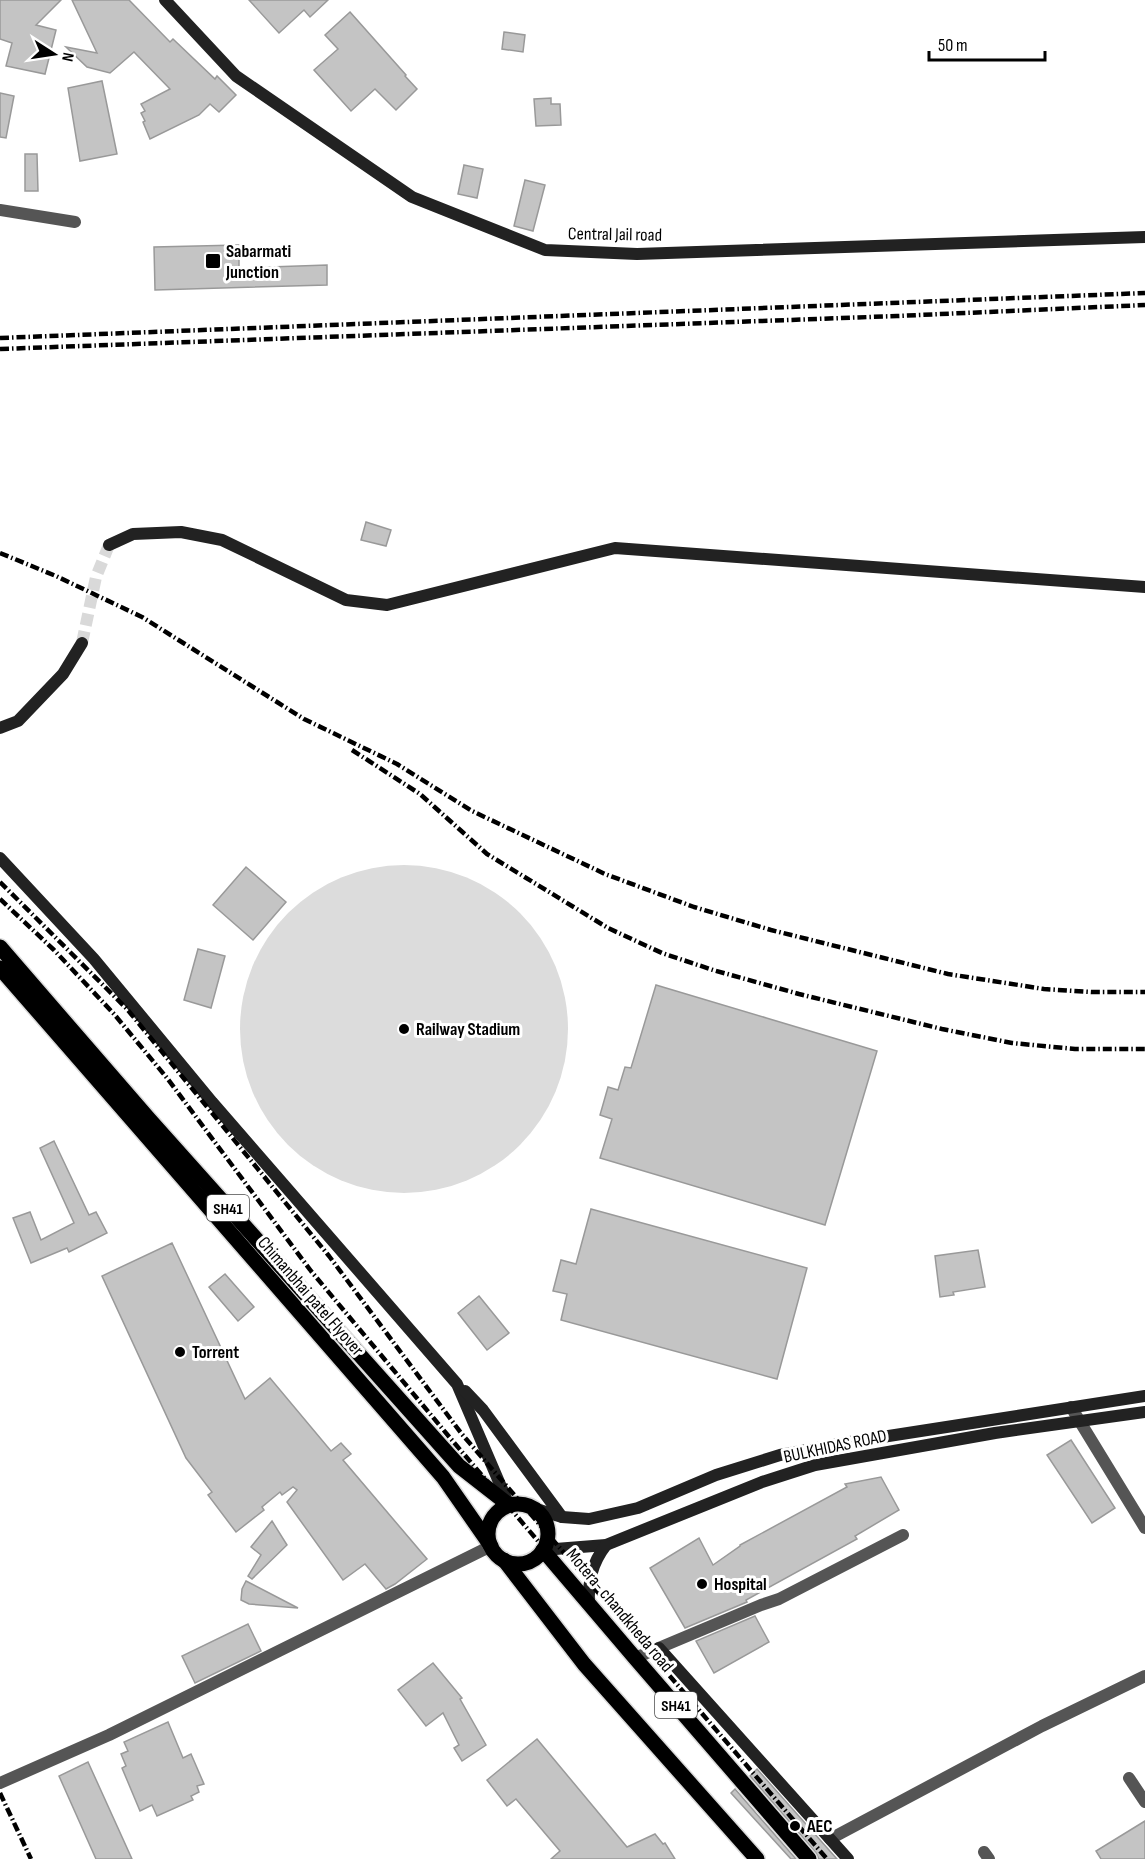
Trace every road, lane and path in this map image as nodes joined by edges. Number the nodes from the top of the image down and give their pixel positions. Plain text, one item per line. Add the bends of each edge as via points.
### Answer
1 (165, 0) edge
2 (0, 210) edge
3 (75, 222) dead end
4 (1145, 237) edge
5 (109, 545) dead end
6 (1145, 587) edge
7 (82, 644) tunnel mouth
8 (0, 728) edge
9 (0, 858) edge
10 (0, 947) edge
11 (0, 968) edge
12 (458, 1384) junction
13 (1145, 1396) edge
14 (1071, 1407) junction
15 (1145, 1412) edge
16 (1080, 1422) junction
17 (509, 1505) junction
18 (533, 1508) junction
19 (562, 1517) junction
20 (1145, 1528) edge
21 (903, 1535) dead end
22 (606, 1545) junction
23 (491, 1546) junction
24 (543, 1550) junction
25 (504, 1560) junction
26 (589, 1604) junction
27 (659, 1647) junction
28 (635, 1658) junction
29 (1145, 1676) edge
30 (1129, 1778) dead end
31 (0, 1783) edge
32 (1145, 1802) edge
33 (830, 1839) junction
34 (757, 1859) edge
35 (809, 1859) edge
36 (848, 1859) edge

1 - 4 street, Central Jail road via 236,76 412,197 545,250 637,254
2 - 3 street
5 - 6 street via 132,534 181,532 222,540 346,600 387,604 615,548
7 - 8 street via 63,674 18,721
9 - 12 street via 94,959 212,1102
10 - 17 main road, Chimanbhai patel Flyover / SH41 via 459,1466
11 - 23 main road, Chimanbhai patel Flyover / SH41 via 443,1477
12 - 17 street
12 - 19 street via 483,1410
13 - 14 street
14 - 16 street
14 - 19 street via 780,1455 716,1475 638,1508 589,1519
15 - 16 street, BULKHIDAS ROAD
16 - 20 street
16 - 22 street, BULKHIDAS ROAD via 814,1465
17 - 18 main road
17 - 23 main road via 491,1521
18 - 19 street
18 - 24 main road via 547,1526
21 - 27 street via 779,1599
22 - 24 street, BULKHIDAS ROAD
22 - 26 street via 593,1565
23 - 25 main road
23 - 31 street via 109,1735
24 - 25 main road via 526,1563
24 - 26 main road, Motera- chandkheda road / SH41
25 - 34 main road, SH41 via 584,1664
26 - 28 main road, Motera- chandkheda road / SH41
27 - 28 street
27 - 33 street
28 - 35 main road, Motera- chandkheda road / SH41
29 - 33 street
30 - 32 street
33 - 36 street

